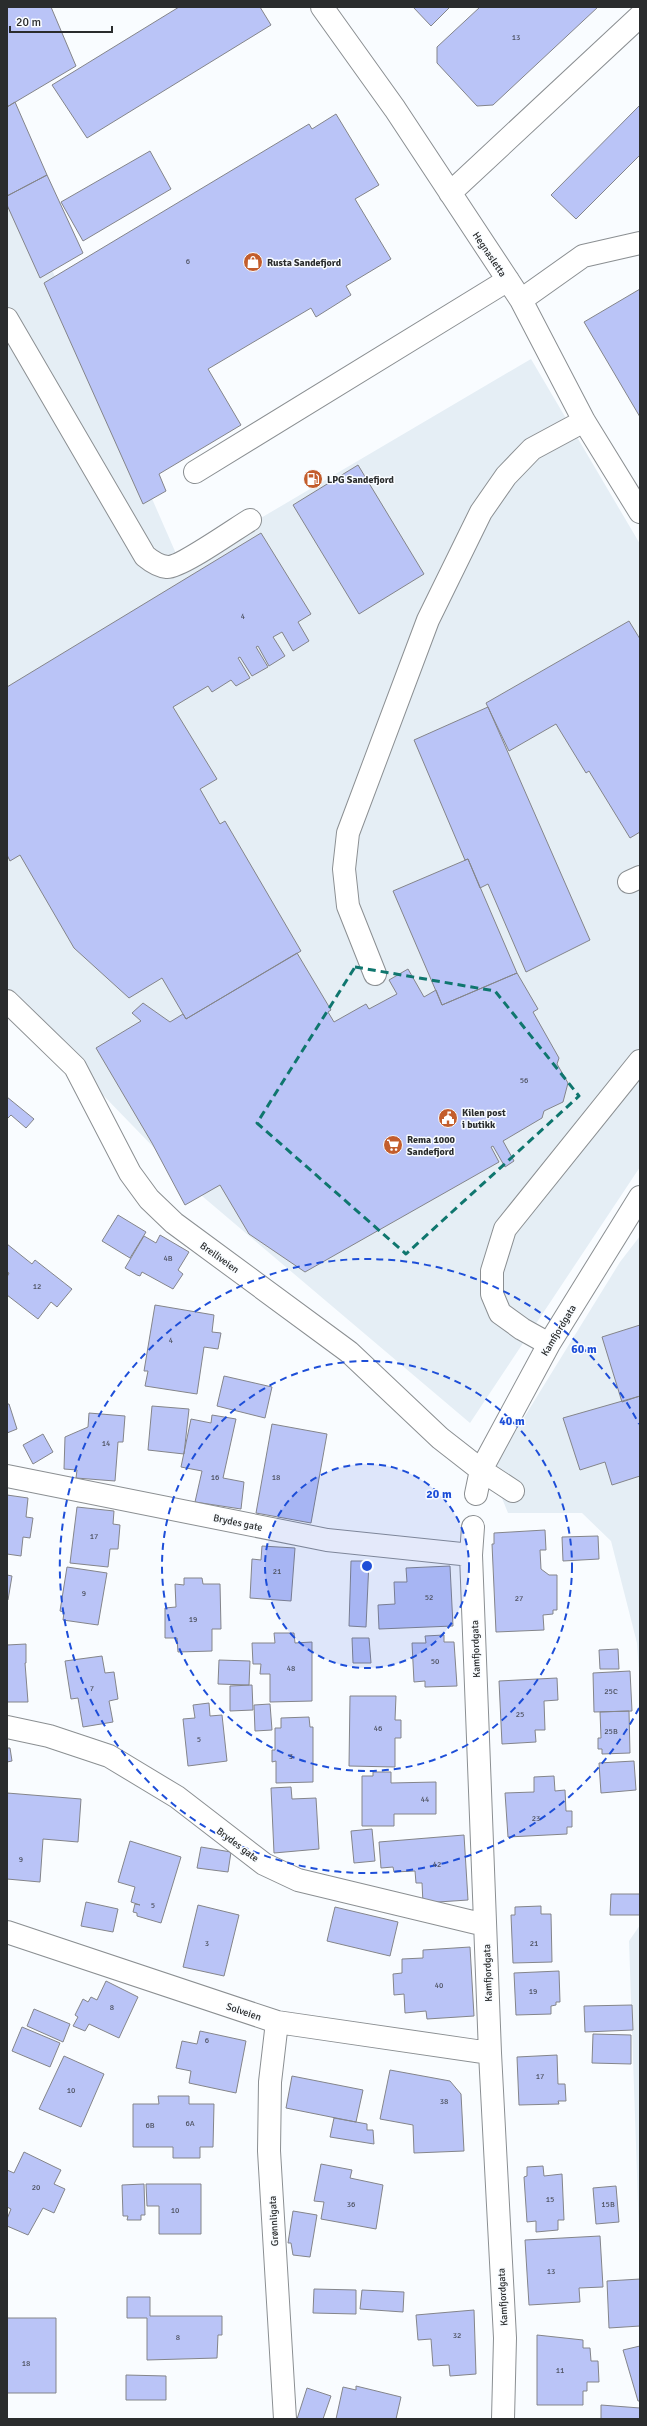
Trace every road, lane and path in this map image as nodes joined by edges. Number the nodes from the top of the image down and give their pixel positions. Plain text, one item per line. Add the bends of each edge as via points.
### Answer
1 (322, 7) edge
2 (640, 16) edge
3 (450, 193) junction
4 (640, 243) edge
5 (508, 280) junction
6 (521, 300) junction
7 (7, 319) edge
8 (584, 421) junction
9 (196, 472) dead end
10 (640, 512) edge
11 (250, 520) dead end
12 (375, 974) dead end
13 (7, 1001) edge
14 (640, 1061) edge
15 (640, 1197) edge
16 (640, 1219) edge
17 (616, 1234) junction
18 (549, 1344) junction
19 (481, 1470) junction
20 (7, 1476) edge
21 (513, 1491) dead end
22 (476, 1494) dead end
23 (473, 1527) dead end
24 (471, 1555) junction
25 (7, 1726) edge
26 (486, 1925) junction
27 (7, 1932) edge
28 (277, 2022) junction
29 (490, 2053) junction
30 (285, 2419) edge
31 (503, 2419) edge

1 - 3 street, Hegnasletta
2 - 3 street
3 - 5 street, Hegnasletta
4 - 6 street via 583,256
5 - 6 street, Hegnasletta
5 - 9 street
6 - 8 street, Hegnasletta
7 - 11 street via 145,556 155,564 168,567 174,565
8 - 10 street, Hegnasletta
8 - 12 street via 532,449 506,476 481,512 425,628 348,833 344,869 348,906
13 - 19 street, Breiliveien via 75,1067 130,1173 149,1199 174,1223 349,1352 440,1438
14 - 18 street via 505,1229 492,1271 492,1294 500,1313
15 - 17 street, Kamfjordgata
16 - 17 street, Kamfjordgata
17 - 18 street, Kamfjordgata
18 - 19 street, Kamfjordgata
19 - 21 street, Breiliveien
19 - 22 street, Kamfjordgata
20 - 24 street, Brydes gate via 327,1540
23 - 24 street, Kamfjordgata
24 - 26 street, Kamfjordgata
25 - 26 street, Brydes gate via 49,1736 109,1756 177,1798 264,1864 298,1880
26 - 29 street, Kamfjordgata
27 - 28 street, Solveien
28 - 29 street, Solveien
28 - 30 street, Grønnligata via 270,2082 269,2151
29 - 31 street, Kamfjordgata via 504,2338

